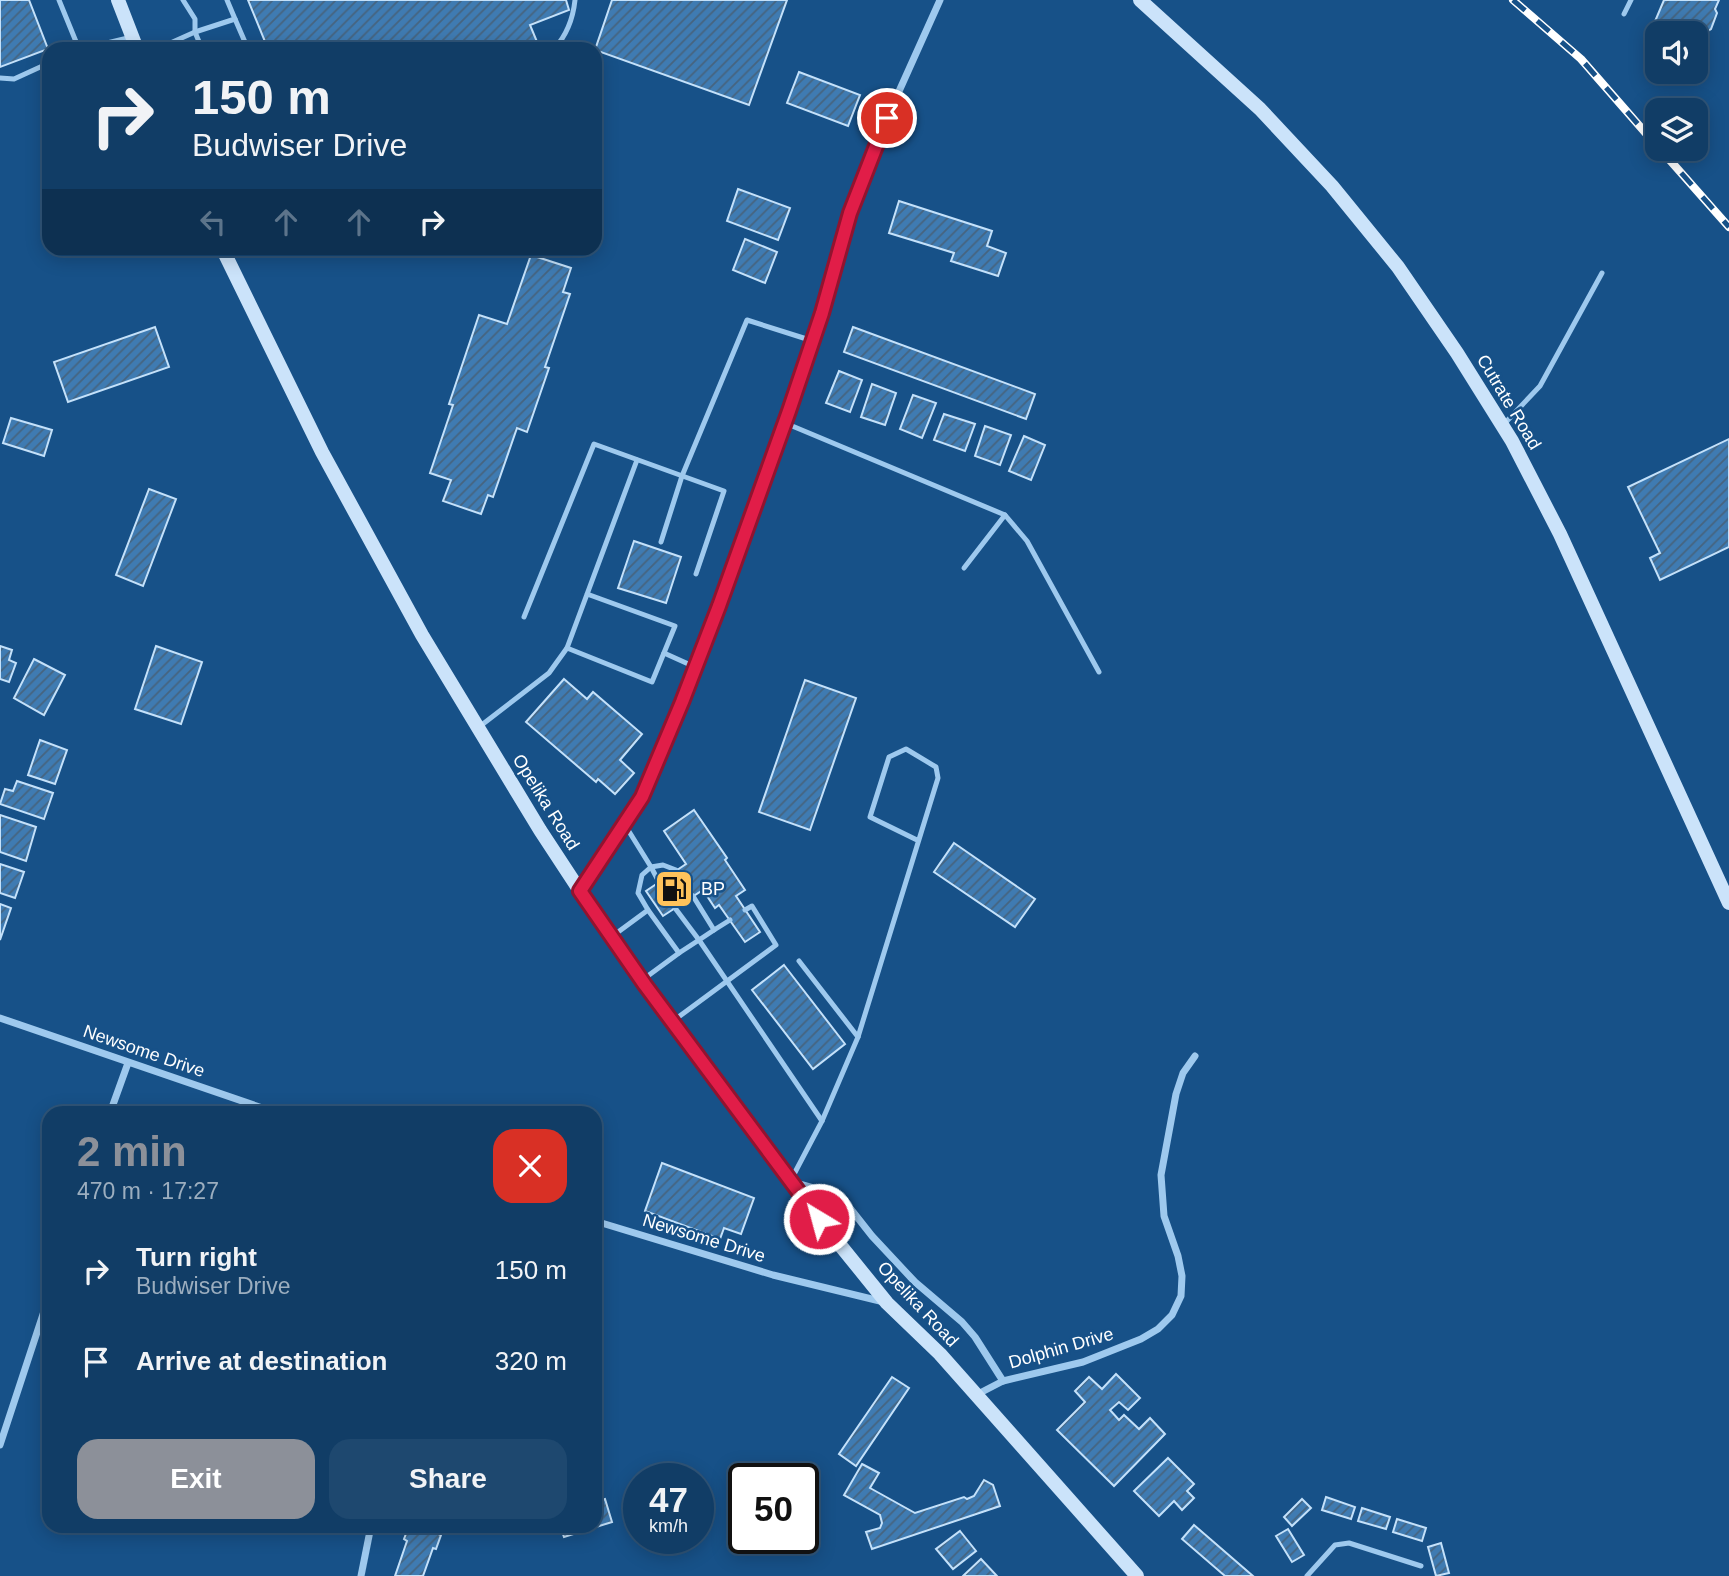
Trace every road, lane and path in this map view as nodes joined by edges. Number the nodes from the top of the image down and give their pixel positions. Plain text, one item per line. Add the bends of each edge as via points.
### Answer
1 (59, 0) edge
2 (118, 0) edge
3 (183, 0) edge
4 (227, 0) edge
5 (575, 0) edge
6 (940, 0) edge
7 (1140, 0) edge
8 (1631, 0) edge
9 (1624, 14) dead end
10 (235, 19) junction
11 (195, 32) junction
12 (78, 42) edge
13 (134, 42) edge
14 (173, 42) edge
15 (199, 42) edge
16 (245, 42) edge
17 (560, 42) edge
18 (42, 66) edge
19 (0, 78) edge
20 (226, 256) edge
21 (1602, 273) dead end
22 (813, 341) junction
23 (785, 423) junction
24 (1502, 425) junction
25 (637, 460) junction
26 (682, 476) junction
27 (1005, 515) junction
28 (661, 542) dead end
29 (964, 568) dead end
30 (696, 574) dead end
31 (587, 594) junction
32 (524, 617) dead end
33 (567, 648) junction
34 (664, 653) junction
35 (695, 667) junction
36 (1099, 672) dead end
37 (478, 728) junction
38 (625, 825) junction
39 (917, 840) junction
40 (651, 867) junction
41 (676, 870) dead end
42 (659, 882) dead end
43 (580, 891) junction
44 (693, 896) dead end
45 (1729, 903) edge
46 (675, 908) dead end
47 (648, 910) junction
48 (745, 910) dead end
49 (730, 920) dead end
50 (714, 930) junction
51 (611, 937) junction
52 (699, 940) junction
53 (679, 953) junction
54 (799, 961) dead end
55 (642, 980) junction
56 (726, 982) junction
57 (0, 1018) edge
58 (673, 1021) junction
59 (858, 1037) junction
60 (1195, 1056) dead end
61 (128, 1063) junction
62 (113, 1106) edge
63 (256, 1106) edge
64 (822, 1121) junction
65 (790, 1181) junction
66 (602, 1223) edge
67 (887, 1303) junction
68 (42, 1317) edge
69 (1003, 1381) junction
70 (975, 1395) junction
71 (0, 1445) edge
72 (370, 1533) edge
73 (1421, 1566) dead end
74 (361, 1576) edge
75 (1137, 1576) edge
76 (1307, 1576) edge

1 - 12 lane
2 - 13 main road
3 - 11 lane via 195,19
4 - 10 lane
5 - 17 lane
6 - 22 street via 850,213
7 - 24 main road, Cutrate Road via 1260,109 1332,186 1398,267
8 - 9 lane
10 - 11 lane
10 - 16 lane
11 - 14 lane
11 - 15 lane
18 - 19 lane via 14,79
20 - 37 main road, Opelika Road via 329,464
21 - 24 lane via 1540,386
22 - 23 street
22 - 26 lane via 747,320
23 - 27 lane
23 - 35 street
24 - 45 main road, Cutrate Road via 1560,534
25 - 26 lane
25 - 31 lane
25 - 32 lane via 594,444
26 - 28 lane
26 - 30 lane via 724,491
27 - 29 lane
27 - 36 lane via 1027,541
31 - 33 lane
31 - 34 lane via 675,626
33 - 34 lane via 652,682
33 - 37 lane via 549,673
34 - 35 lane
35 - 38 street via 642,797
37 - 43 main road, Opelika Road
38 - 40 lane
38 - 43 street
39 - 39 lane via 938,778 936,766 906,749 889,757 870,817
39 - 59 lane
40 - 41 lane
40 - 42 lane
40 - 47 lane via 642,875 638,893
43 - 51 main road, Opelika Road
44 - 50 lane
46 - 52 lane
47 - 51 lane
47 - 53 lane
48 - 56 lane via 752,906 776,945
49 - 50 lane
50 - 52 lane
51 - 55 main road, Opelika Road
52 - 53 lane
52 - 56 lane
53 - 55 lane
54 - 59 lane
55 - 58 main road, Opelika Road
56 - 58 lane
56 - 64 lane
57 - 61 street, Newsome Drive
58 - 65 main road, Opelika Road
59 - 64 lane
60 - 69 street, Dolphin Drive via 1176,1094 1161,1175 1164,1216 1182,1276 1181,1296 1172,1315 1141,1339 1083,1362
61 - 62 street
61 - 63 street, Newsome Drive
64 - 65 lane
65 - 67 main road, Opelika Road
65 - 69 street via 832,1193 846,1203 915,1282 962,1322
66 - 67 street, Newsome Drive via 760,1272
67 - 70 main road, Opelika Road
68 - 71 street
69 - 70 street, Dolphin Drive
70 - 75 main road, Opelika Road
72 - 74 street
73 - 76 lane via 1349,1543 1335,1545

